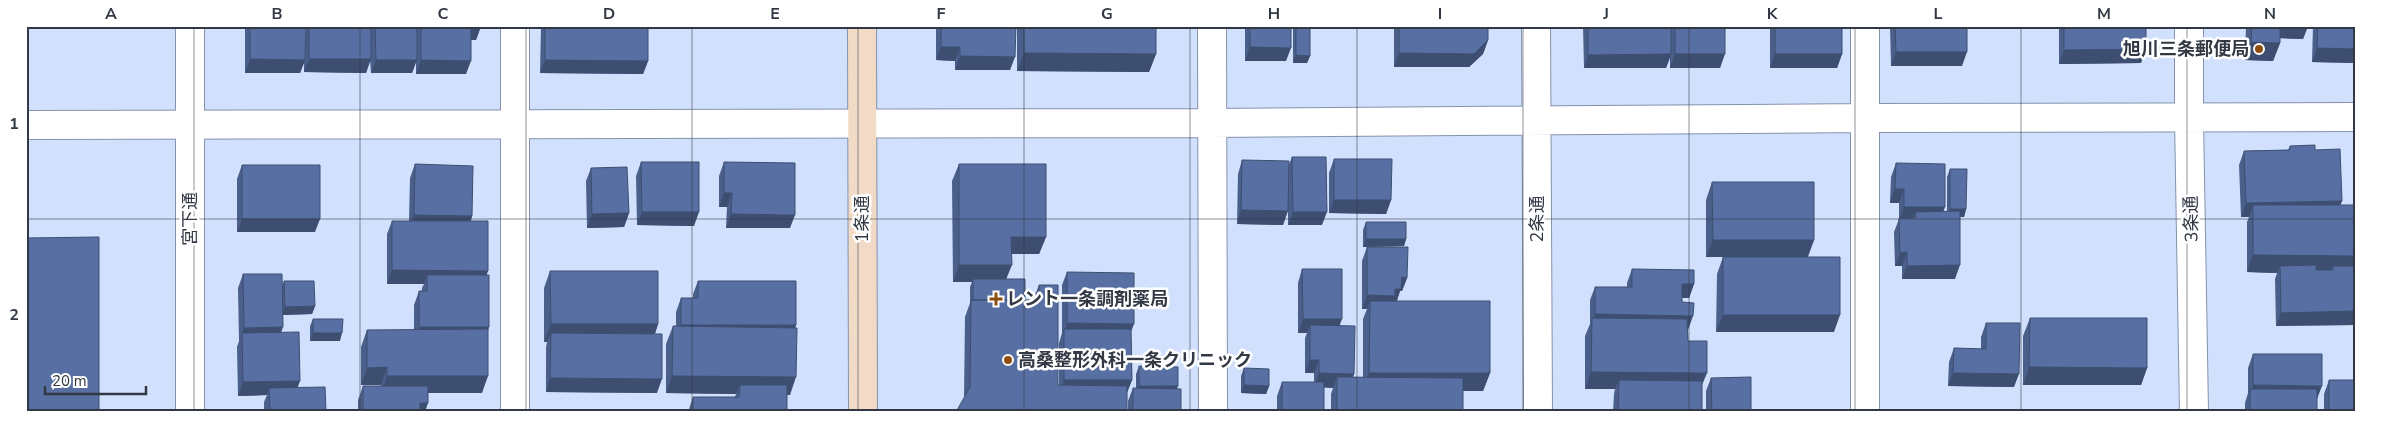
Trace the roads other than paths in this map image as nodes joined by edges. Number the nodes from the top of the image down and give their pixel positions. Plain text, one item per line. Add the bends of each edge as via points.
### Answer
1 (190, 26) edge
2 (515, 26) edge
3 (862, 26) edge
4 (1212, 26) edge
5 (1536, 26) edge
6 (1865, 26) edge
7 (2189, 26) edge
8 (1865, 118) junction
9 (2189, 118) junction
10 (2355, 118) edge
11 (1537, 120) junction
12 (862, 123) junction
13 (1212, 123) junction
14 (190, 124) junction
15 (26, 125) edge
16 (516, 125) junction
17 (190, 412) edge
18 (515, 412) edge
19 (863, 412) edge
20 (1213, 412) edge
21 (1538, 412) edge
22 (1865, 412) edge
23 (2194, 412) edge

1 - 14 street, 宮下通
2 - 16 street
3 - 12 main road, 1条通
4 - 13 street
5 - 11 street, 2条通
6 - 8 street
7 - 9 street, 3条通
8 - 9 street
8 - 11 street
8 - 22 street
9 - 10 street
9 - 23 street, 3条通
11 - 13 street
11 - 21 street, 2条通
12 - 13 street
12 - 16 street
12 - 19 main road, 1条通
13 - 20 street
14 - 15 street
14 - 16 street
14 - 17 street, 宮下通
16 - 18 street

